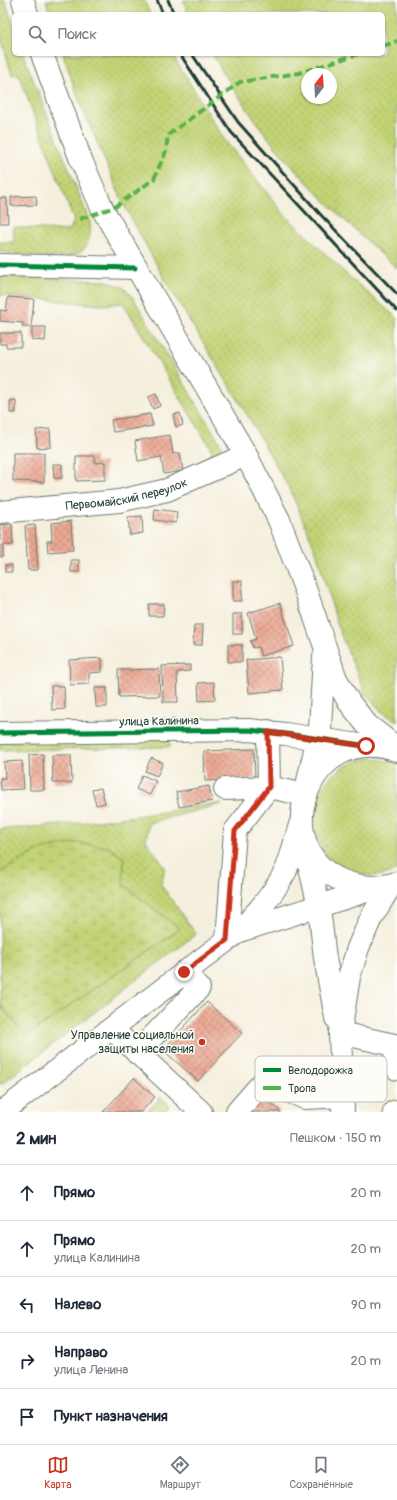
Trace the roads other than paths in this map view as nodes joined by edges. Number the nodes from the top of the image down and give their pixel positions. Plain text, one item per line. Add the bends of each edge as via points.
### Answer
1 (23, 0) edge
2 (26, 12) edge
3 (43, 56) edge
4 (0, 265) edge
5 (135, 268) junction
6 (246, 455) junction
7 (0, 512) edge
8 (324, 644) junction
9 (268, 732) junction
10 (0, 733) edge
11 (318, 740) junction
12 (366, 746) junction
13 (397, 750) edge
14 (269, 787) junction
15 (225, 789) dead end
16 (305, 795) junction
17 (301, 820) junction
18 (389, 885) edge
19 (319, 907) junction
20 (233, 936) junction
21 (184, 972) junction
22 (112, 1029) junction
23 (340, 1033) junction
24 (137, 1053) junction
25 (341, 1056) edge
26 (397, 1069) edge
27 (255, 1091) edge
28 (343, 1104) edge
29 (304, 1105) edge
30 (188, 1108) edge
31 (2, 1112) edge
32 (237, 1112) edge

1 - 2 main road
3 - 5 main road via 81,160 103,210
4 - 5 main road
5 - 6 main road
6 - 7 main road, Первомайский переулок via 167,490 119,501
6 - 8 main road via 279,520
8 - 11 main road
8 - 13 main road via 336,678 349,702 366,725
9 - 10 main road, улица Калинина
9 - 11 main road, улица Калинина
9 - 14 main road
11 - 12 main road, улица Калинина
11 - 16 main road
12 - 13 main road, улица Калинина
12 - 16 main road via 353,749 327,762 310,783
14 - 15 main road
14 - 16 main road
14 - 20 main road via 235,831
16 - 17 main road
17 - 18 main road via 307,844 320,865 329,873 352,885
17 - 19 main road
17 - 20 main road via 286,869 260,910
18 - 19 main road
18 - 23 main road via 358,948 349,977
19 - 20 main road
19 - 23 main road
20 - 21 main road
21 - 22 main road
21 - 24 main road via 200,988
22 - 24 main road
22 - 31 main road
23 - 25 main road
23 - 26 main road via 394,1045
24 - 30 main road
27 - 32 main road
28 - 29 main road

